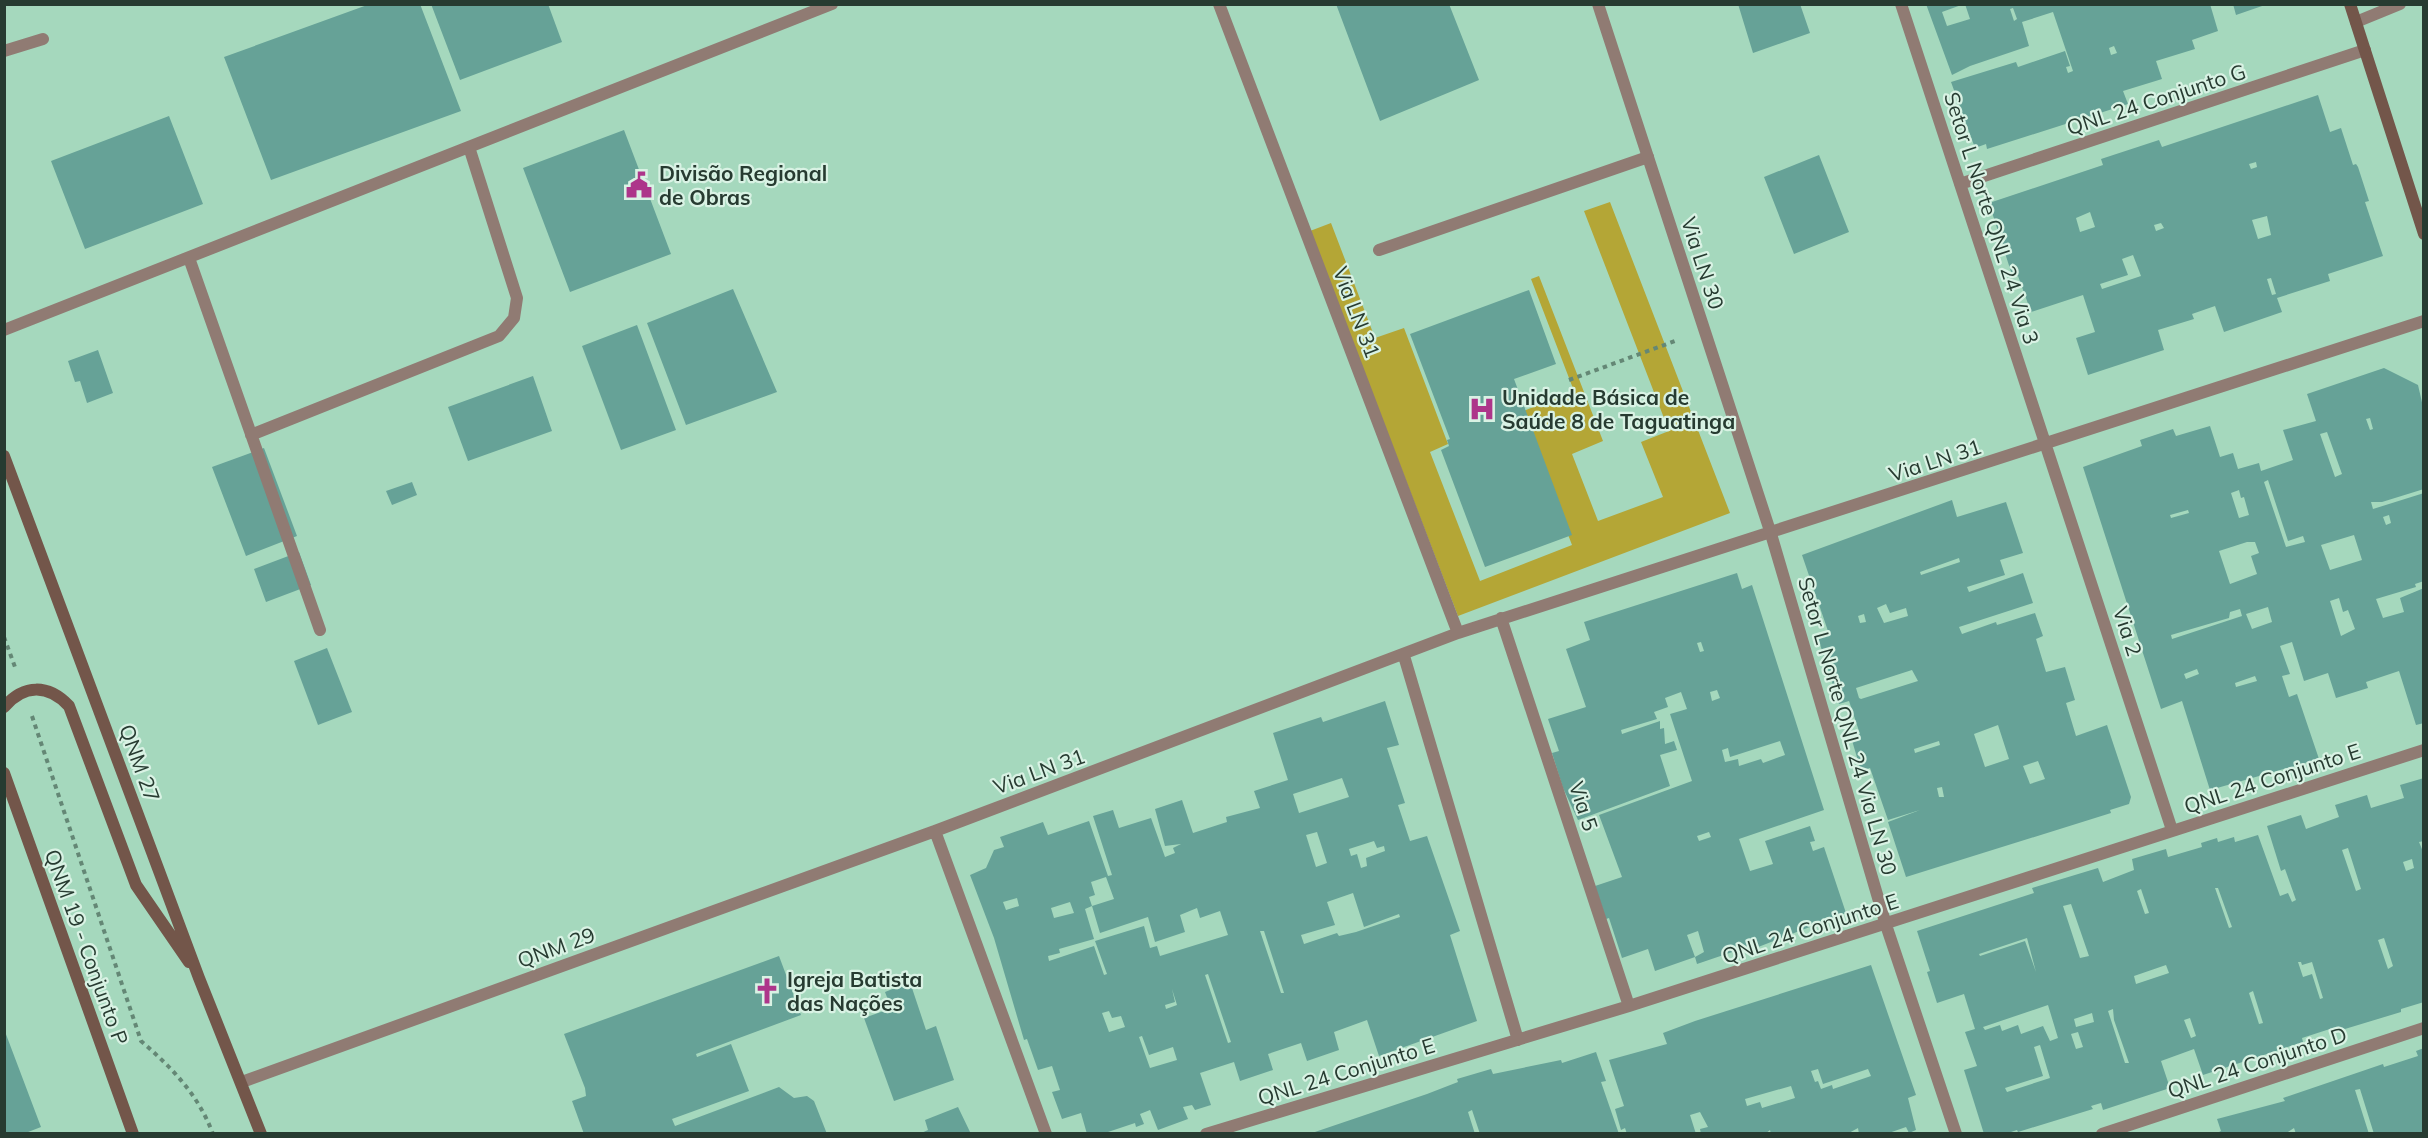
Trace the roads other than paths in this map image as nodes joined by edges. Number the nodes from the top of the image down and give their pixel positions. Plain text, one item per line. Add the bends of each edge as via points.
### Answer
1 (832, 4) edge
2 (1219, 4) edge
3 (1598, 4) edge
4 (1901, 4) edge
5 (2350, 4) edge
6 (2400, 4) edge
7 (2356, 22) junction
8 (44, 39) dead end
9 (2365, 50) junction
10 (4, 51) edge
11 (469, 147) junction
12 (1648, 157) junction
13 (1960, 184) junction
14 (2424, 234) edge
15 (1379, 250) dead end
16 (189, 258) junction
17 (2424, 321) edge
18 (4, 330) edge
19 (251, 435) junction
20 (2046, 444) junction
21 (4, 456) edge
22 (1772, 534) junction
23 (1502, 618) junction
24 (320, 630) dead end
25 (1458, 633) junction
26 (1404, 656) junction
27 (4, 707) edge
28 (2424, 750) edge
29 (4, 773) edge
30 (2172, 830) junction
31 (935, 831) junction
32 (1886, 925) junction
33 (199, 978) junction
34 (1629, 1006) junction
35 (2424, 1028) edge
36 (1518, 1040) junction
37 (242, 1082) junction
38 (133, 1134) edge
39 (261, 1134) edge
40 (1046, 1134) edge
41 (1206, 1134) edge
42 (1956, 1134) edge
43 (2102, 1134) edge

1 - 11 street
2 - 25 street, Via LN 31
3 - 12 street, Via LN 30
4 - 13 street, Setor L Norte QNL 24 Via 3
5 - 7 main road
6 - 7 street
7 - 9 main road
8 - 10 street
9 - 13 street, QNL 24 Conjunto G
9 - 14 main road
11 - 16 street
11 - 19 street via 517,298 514,318 499,336
12 - 15 street
12 - 22 street, Via LN 30
13 - 20 street, Setor L Norte QNL 24 Via 3
16 - 18 street
16 - 19 street
17 - 20 street, Via LN 31
19 - 24 street
20 - 22 street, Via LN 31
20 - 30 street, Via 2
21 - 33 main road, QNM 27
22 - 23 street, Via LN 31
22 - 32 street, Setor L Norte QNL 24 Via LN 30
23 - 25 street, Via LN 31
23 - 34 street, Via 5
25 - 26 street, Via LN 31
26 - 31 street, Via LN 31
26 - 36 street
27 - 33 main road via 24,690 35,688 49,691 69,706 136,885
28 - 30 street, QNL 24 Conjunto E
29 - 38 main road, QNM 19 - Conjunto P
30 - 32 street, QNL 24 Conjunto E
31 - 37 street, QNM 29
31 - 40 street
32 - 34 street, QNL 24 Conjunto E
32 - 42 street, Setor L Norte QNL 24 Via LN 30
33 - 37 main road, QNM 27
34 - 36 street, QNL 24 Conjunto E
35 - 43 street, QNL 24 Conjunto D
36 - 41 street, QNL 24 Conjunto E
37 - 39 main road

